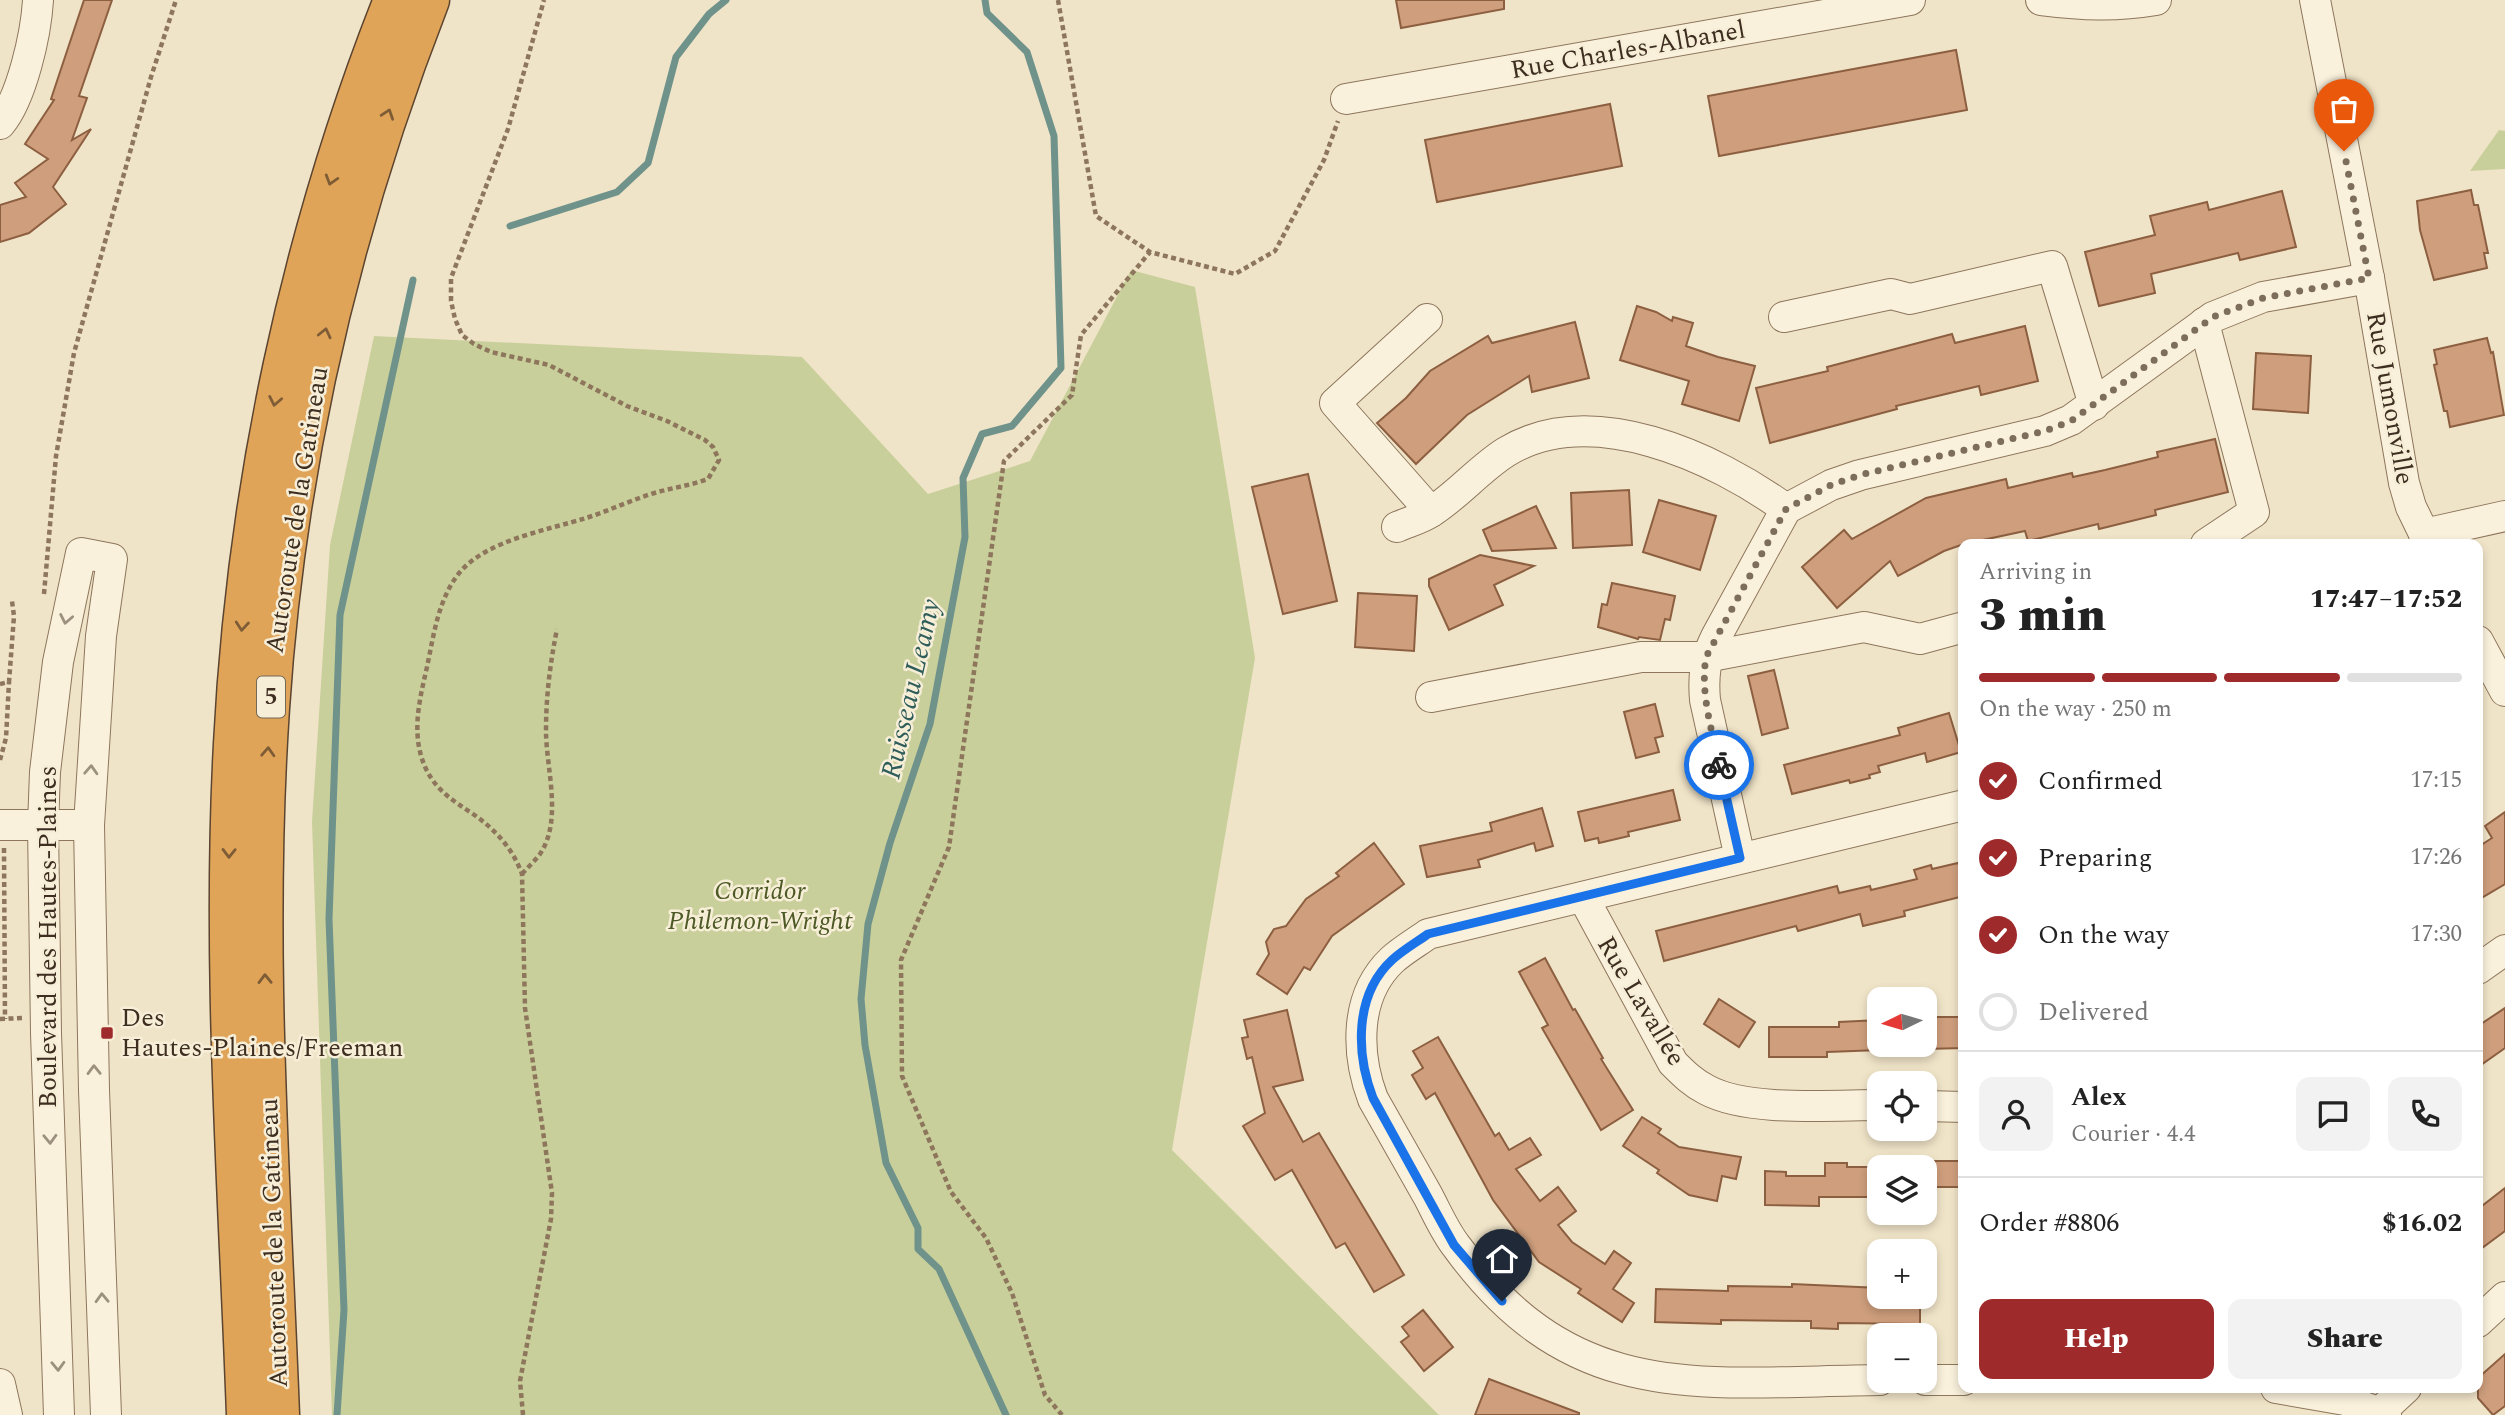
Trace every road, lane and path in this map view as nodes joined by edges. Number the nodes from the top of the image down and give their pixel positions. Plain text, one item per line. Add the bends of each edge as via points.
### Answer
1 (38, 0) edge
2 (176, 0) edge
3 (393, 0) edge
4 (430, 0) edge
5 (544, 0) edge
6 (1058, 0) edge
7 (1910, 0) edge
8 (2041, 0) edge
9 (2156, 0) edge
10 (2315, 0) edge
11 (1346, 99) joint
12 (0, 124) edge
13 (1150, 252) junction
14 (2369, 278) junction
15 (1784, 317) dead end
16 (1427, 319) dead end
17 (2204, 323) junction
18 (2094, 405) junction
19 (1786, 509) junction
20 (1431, 512) junction
21 (2505, 516) edge
22 (1397, 527) dead end
23 (2214, 539) edge
24 (2427, 539) edge
25 (12, 601) dead end
26 (42, 603) dead end
27 (557, 629) dead end
28 (1958, 629) edge
29 (2483, 655) edge
30 (1706, 657) junction
31 (9, 682) junction
32 (2493, 683) edge
33 (0, 684) edge
34 (1431, 697) dead end
35 (0, 760) edge
36 (1958, 806) edge
37 (43, 825) junction
38 (89, 825) junction
39 (2, 836) edge
40 (1740, 858) junction
41 (522, 874) junction
42 (1583, 897) junction
43 (2505, 950) edge
44 (2483, 965) edge
45 (22, 1018) dead end
46 (3, 1019) edge
47 (1867, 1105) edge
48 (1937, 1106) edge
49 (1958, 1107) edge
50 (2505, 1297) edge
51 (2483, 1317) edge
52 (1867, 1380) edge
53 (1937, 1380) edge
54 (1958, 1380) edge
55 (0, 1384) edge
56 (2305, 1393) edge
57 (2402, 1393) edge
58 (2383, 1414) edge
59 (7, 1415) edge
60 (59, 1415) edge
61 (106, 1415) edge
62 (246, 1415) edge
63 (280, 1415) edge
64 (523, 1415) edge
65 (1062, 1415) edge

1 - 12 street via 16,97
2 - 26 path via 74,353 56,456
3 -> 62 highway, Autoroute de la Gatineau / 5 via 339,152 292,325 267,442 242,621 229,896
63 -> 4 highway, Autoroute de la Gatineau / 5 via 264,907 267,762 278,611 303,442 335,290 384,125
5 - 41 path via 508,129 451,278 450,301 458,328 482,349 550,365 626,407 693,433 713,447 719,460 712,475 696,484 654,493 496,548 461,571 439,609 415,727 419,749 441,792 503,840 516,856
6 - 13 path via 1096,216
7 - 11 street, Rue Charles-Albanel
8 - 9 street via 2096,7
10 - 14 street, Rue Jumonville
11 - 13 path via 1324,160 1275,251 1235,274
13 - 65 path via 1081,335 1072,395 1004,461 949,848 901,960 902,1076 951,1192 986,1238 1012,1293 1045,1395
14 - 17 street via 2263,298
14 - 24 street, Rue Jumonville via 2404,483
15 - 18 street via 1891,294 1910,299 2052,266
16 - 20 street via 1335,403
17 - 18 street
17 - 23 street via 2254,512
18 - 19 street via 2045,431 1860,475
19 - 20 street via 1703,459 1623,436 1591,432 1560,434 1508,451
19 - 30 street
20 - 22 street
21 - 24 street
25 - 31 path
27 - 41 path via 547,677 546,735 552,791 549,831 542,852
28 - 30 street via 1920,639 1864,626
29 - 32 street
30 - 34 street via 1641,657
30 - 40 street via 1705,700
31 - 33 path
31 - 35 path
36 - 40 street
37 - 38 street
38 -> 37 street, Boulevard des Hautes-Plaines via 100,636 112,559 81,553 58,662
37 - 39 street
37 -> 60 street, Boulevard des Hautes-Plaines
61 -> 38 street, Boulevard des Hautes-Plaines
39 - 46 path
40 - 42 street
41 - 64 path via 525,1008 552,1193 520,1381
42 - 47 street, Rue Lavallée via 1673,1063 1689,1080 1709,1092 1761,1104
42 - 52 street via 1428,934 1392,960 1367,1001 1362,1025 1364,1074 1454,1245 1491,1290 1530,1325 1566,1348 1623,1371 1683,1382
43 - 44 street
45 - 46 path
48 - 49 street
50 - 51 street
53 - 54 street
55 - 59 street
56 - 58 street via 2345,1400
57 - 58 street

